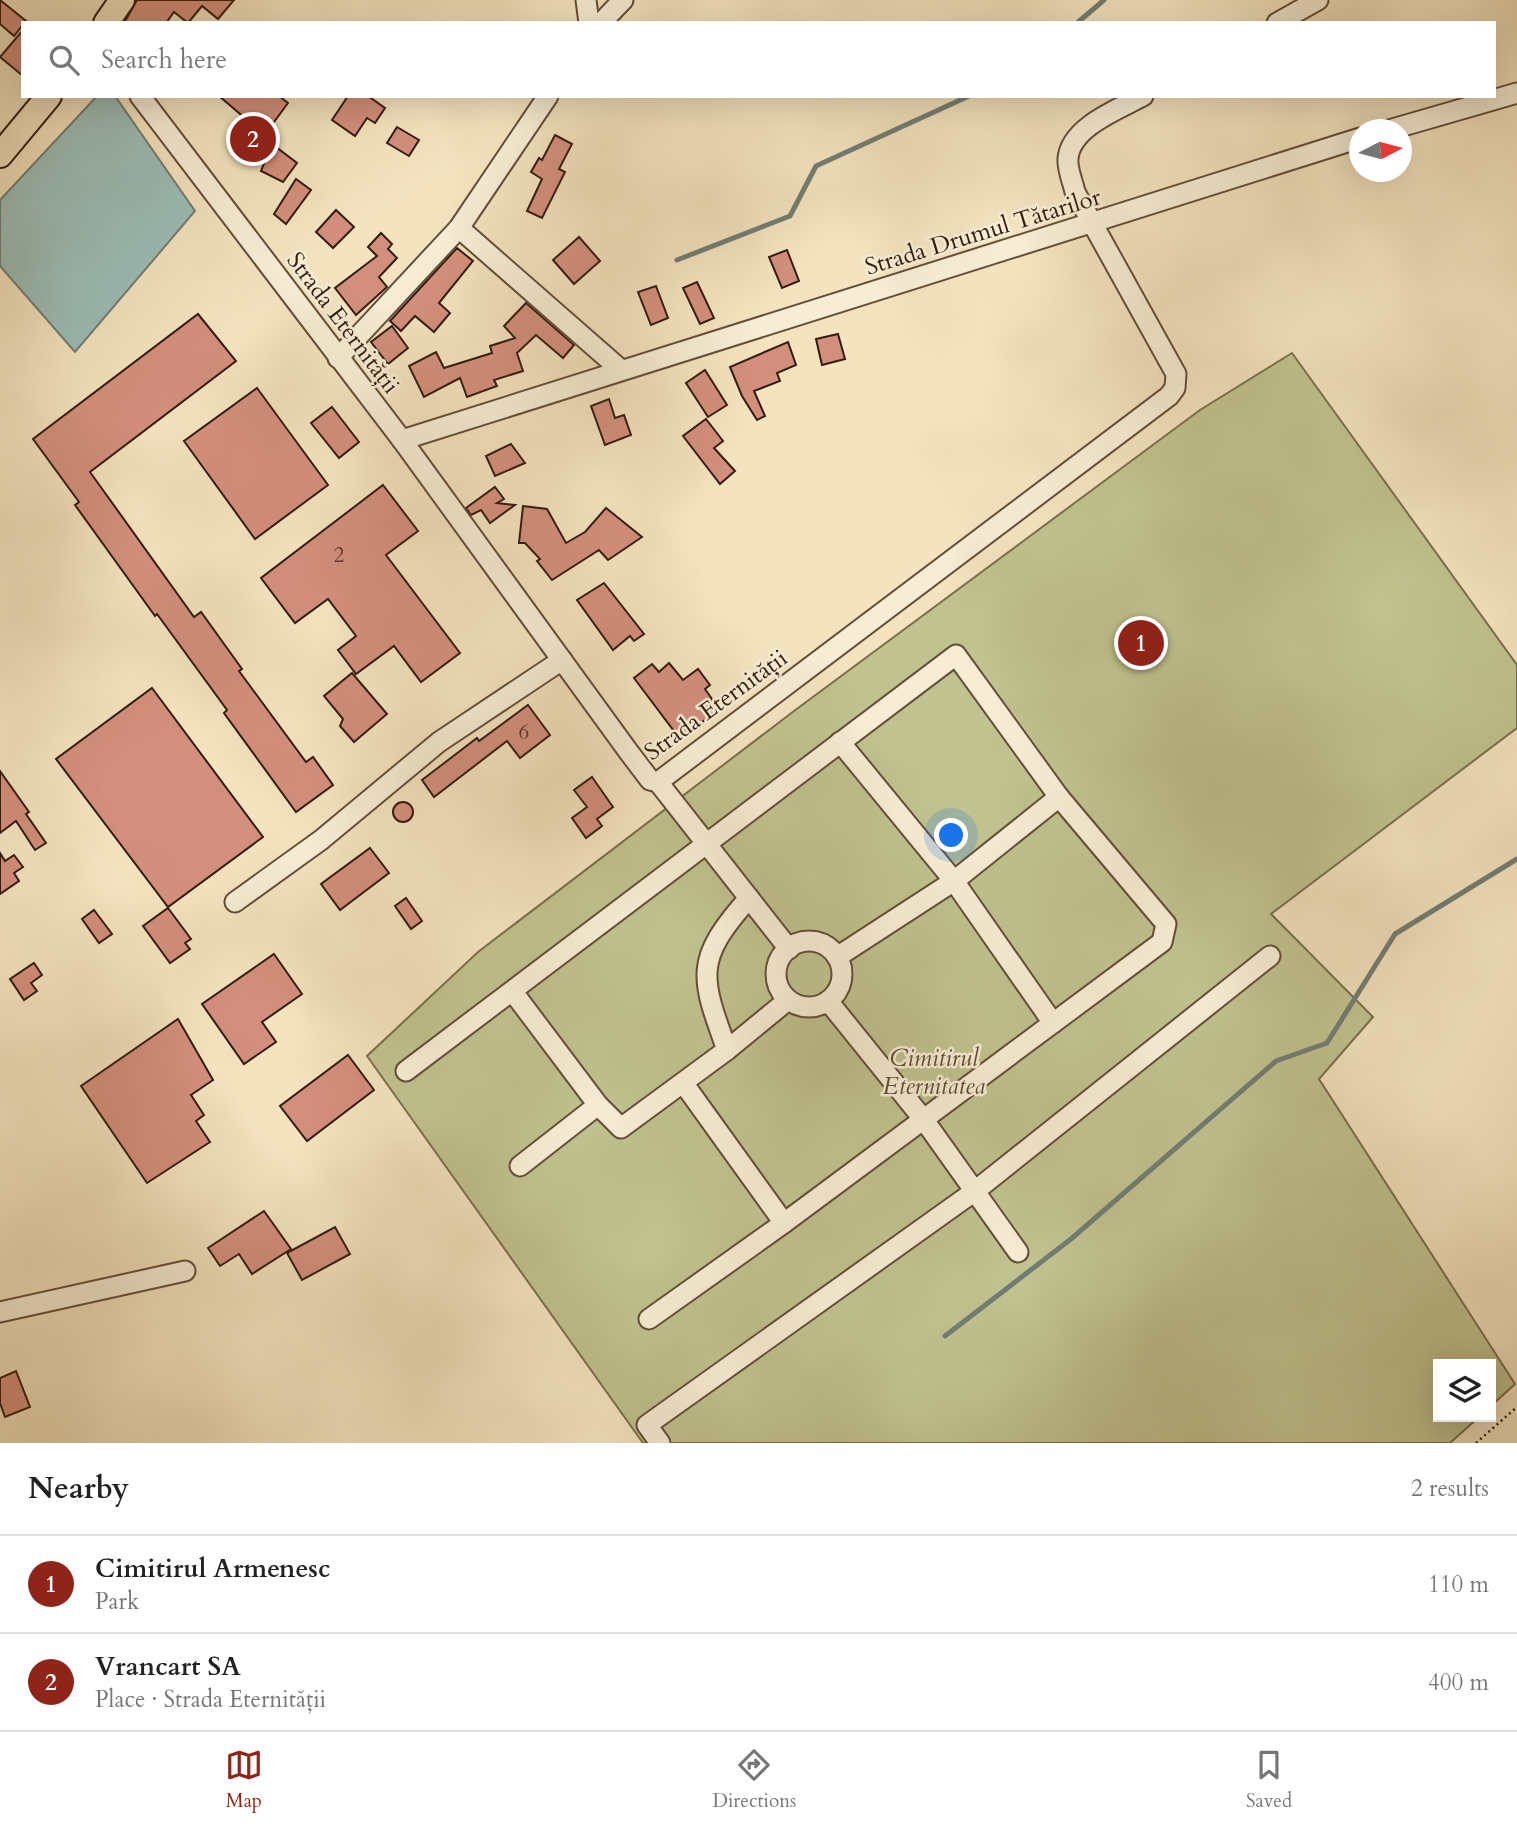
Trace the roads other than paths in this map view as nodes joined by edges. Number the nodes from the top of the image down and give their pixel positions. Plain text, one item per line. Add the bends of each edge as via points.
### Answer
1 (122, 0) edge
2 (586, 0) edge
3 (623, 0) edge
4 (1318, 0) edge
5 (107, 21) edge
6 (589, 21) edge
7 (603, 21) edge
8 (1281, 21) edge
9 (1517, 93) edge
10 (47, 98) edge
11 (142, 98) edge
12 (547, 98) edge
13 (1139, 98) edge
14 (1412, 123) edge
15 (1349, 142) edge
16 (0, 155) edge
17 (1092, 225) junction
18 (459, 228) junction
19 (338, 358) junction
20 (621, 370) junction
21 (402, 440) junction
22 (562, 660) junction
23 (840, 742) junction
24 (658, 782) junction
25 (1059, 797) junction
26 (707, 845) junction
27 (954, 881) junction
28 (749, 898) junction
29 (235, 902) dead end
30 (789, 949) junction
31 (1270, 956) dead end
32 (837, 957) junction
33 (513, 992) junction
34 (788, 1000) junction
35 (828, 1001) junction
36 (1053, 1023) junction
37 (727, 1050) junction
38 (406, 1071) dead end
39 (684, 1084) junction
40 (597, 1105) junction
41 (924, 1120) junction
42 (520, 1166) dead end
43 (975, 1191) junction
44 (784, 1223) junction
45 (1018, 1252) dead end
46 (185, 1271) dead end
47 (0, 1312) edge
48 (649, 1319) dead end
49 (660, 1443) edge

1 - 5 main road
2 - 6 street
3 - 7 street
4 - 8 street
9 - 14 street
10 - 16 main road
11 - 19 street, Strada Eternității
12 - 18 street
13 - 17 street, Strada Eternității via 1097,121 1070,146 1067,161 1075,192
15 - 17 street, Strada Drumul Tătarilor
17 - 20 street, Strada Drumul Tătarilor
17 - 24 street, Strada Eternității via 1176,373 1169,396
18 - 19 street
18 - 20 street
19 - 21 street, Strada Eternității
20 - 21 street, Strada Drumul Tătarilor
21 - 22 street, Strada Eternității
22 - 24 street, Strada Eternității via 650,780
22 - 29 street via 439,742 321,840
23 - 25 street via 957,655
23 - 26 street
23 - 27 street
24 - 26 street
25 - 27 street
25 - 36 street via 1166,924 1163,942
26 - 28 street
26 - 33 street
27 - 32 street
27 - 36 street
28 - 30 street
28 - 37 street via 710,947 706,993
30 - 32 street via 814,941
30 - 34 street via 776,971
31 - 43 street
32 - 35 street via 841,983
33 - 38 street
33 - 40 street
34 - 35 street via 808,1007
34 - 37 street
35 - 41 street
36 - 41 street
37 - 39 street
39 - 40 street via 621,1128
39 - 44 street
40 - 42 street
41 - 43 street
41 - 44 street
43 - 45 street
43 - 49 street via 647,1425
44 - 48 street
46 - 47 street

